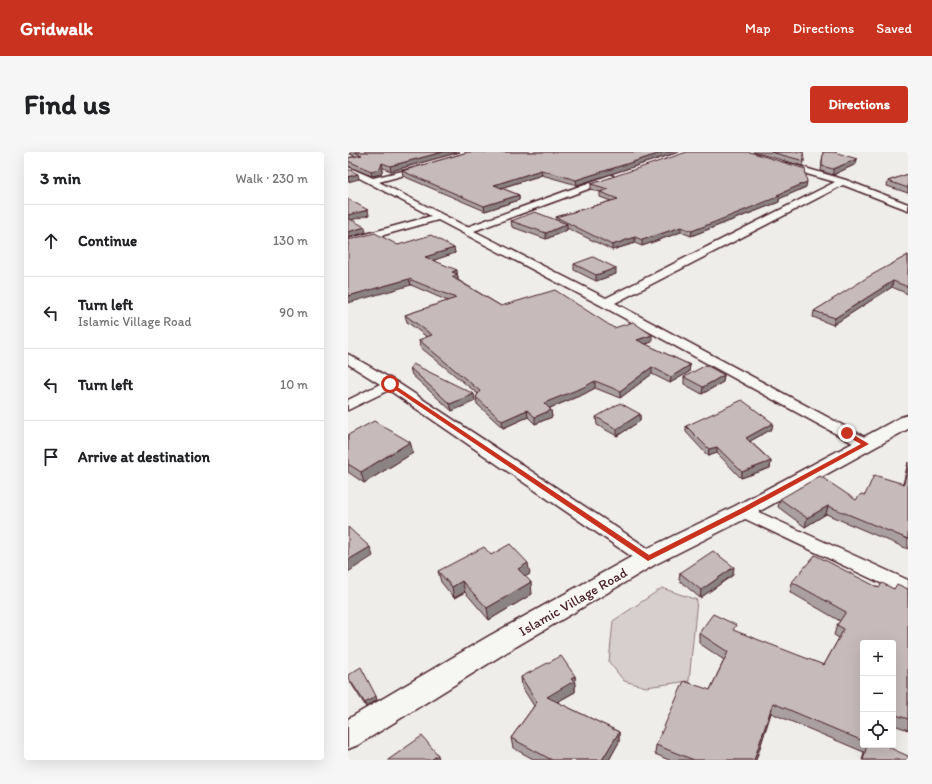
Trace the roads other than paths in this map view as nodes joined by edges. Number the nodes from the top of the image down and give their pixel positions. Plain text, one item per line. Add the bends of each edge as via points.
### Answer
1 (776, 163) edge
2 (431, 164) edge
3 (348, 169) edge
4 (618, 176) edge
5 (373, 181) junction
6 (843, 182) junction
7 (908, 207) edge
8 (441, 216) junction
9 (467, 230) junction
10 (348, 242) edge
11 (606, 303) junction
12 (348, 358) edge
13 (390, 384) junction
14 (348, 406) edge
15 (908, 421) edge
16 (866, 444) junction
17 (743, 511) junction
18 (648, 558) junction
19 (908, 588) edge
20 (348, 735) edge

1 - 6 street
2 - 5 street
3 - 5 street
4 - 9 street
5 - 8 street
6 - 7 street
6 - 11 street
8 - 9 street
8 - 10 street
9 - 11 street
11 - 16 street
12 - 13 street
13 - 14 street
13 - 18 street
15 - 16 street, Islamic Village Road
16 - 17 street, Islamic Village Road
17 - 18 street, Islamic Village Road
17 - 19 street
18 - 20 street, Islamic Village Road via 498,644

